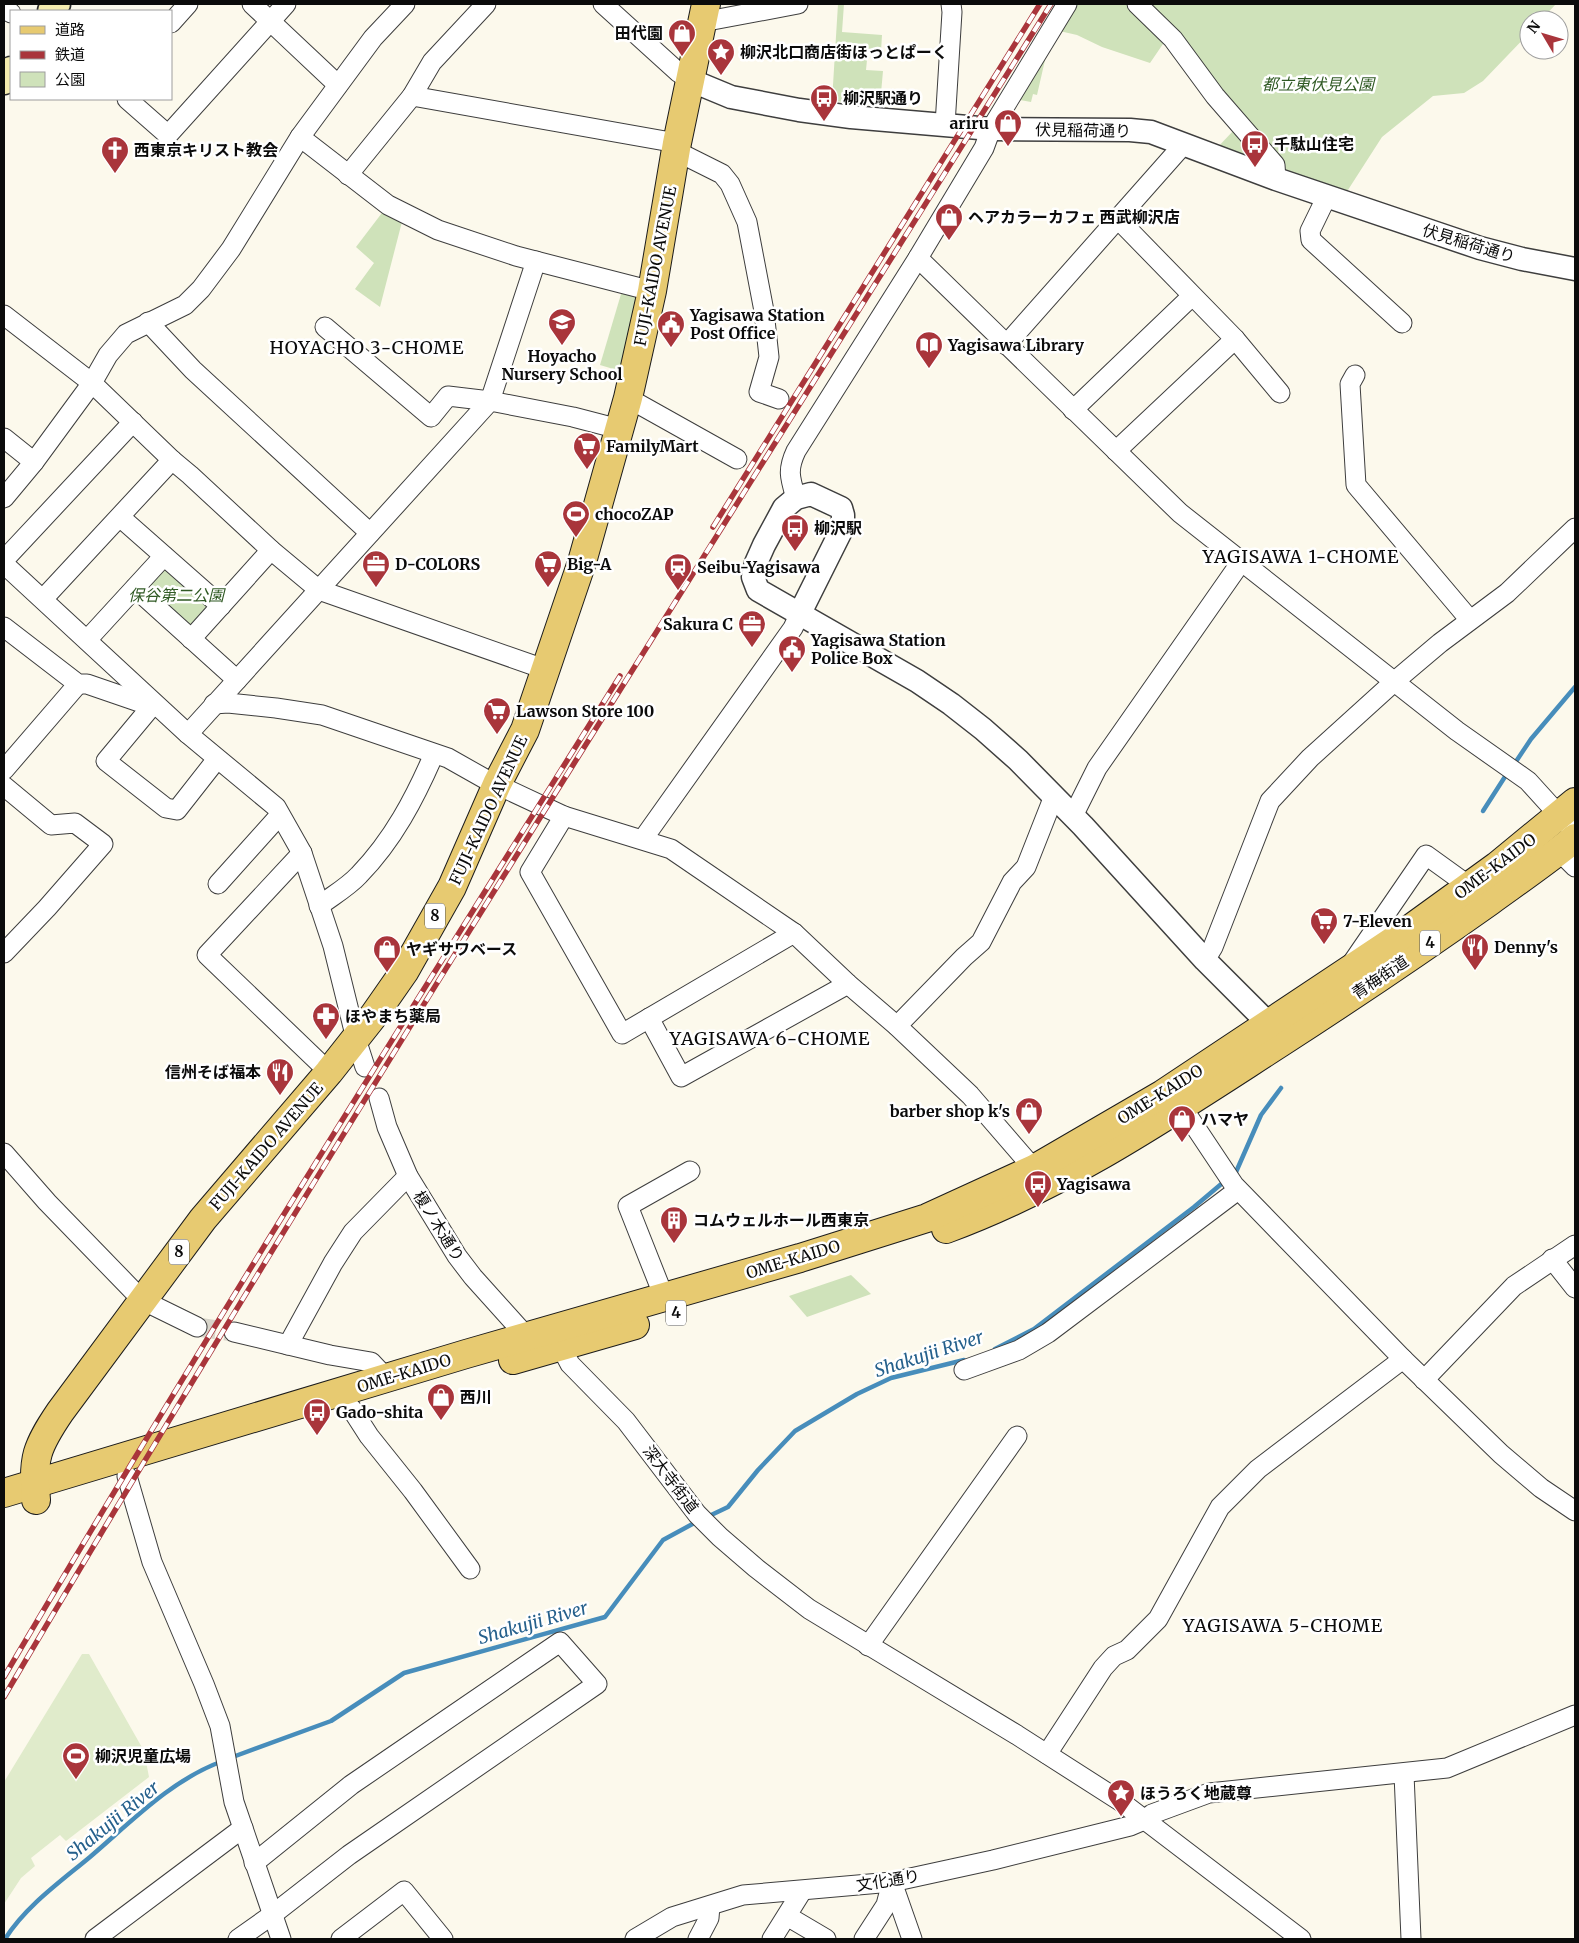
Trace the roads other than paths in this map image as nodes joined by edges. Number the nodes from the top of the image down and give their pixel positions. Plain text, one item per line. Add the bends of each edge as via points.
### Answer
1 (188, 4) edge
2 (252, 4) edge
3 (286, 4) edge
4 (405, 4) edge
5 (486, 4) edge
6 (603, 4) edge
7 (798, 4) edge
8 (951, 4) edge
9 (1067, 4) edge
10 (1137, 4) edge
11 (704, 13) edge
12 (270, 20) junction
13 (172, 22) edge
14 (690, 80) junction
15 (338, 85) junction
16 (412, 96) junction
17 (128, 100) edge
18 (945, 125) junction
19 (991, 129) junction
20 (300, 137) junction
21 (1183, 145) junction
22 (674, 147) junction
23 (348, 175) junction
24 (1276, 179) junction
25 (1326, 196) junction
26 (1118, 219) junction
27 (918, 258) junction
28 (536, 261) junction
29 (1575, 269) edge
30 (652, 291) junction
31 (1192, 296) junction
32 (4, 314) edge
33 (148, 322) junction
34 (1402, 323) dead end
35 (325, 327) dead end
36 (1235, 339) junction
37 (1006, 345) junction
38 (1355, 375) dead end
39 (92, 383) junction
40 (1280, 393) dead end
41 (628, 398) junction
42 (779, 399) dead end
43 (490, 401) junction
44 (1073, 410) junction
45 (133, 422) junction
46 (619, 429) junction
47 (4, 438) edge
48 (1116, 451) junction
49 (737, 459) dead end
50 (172, 460) junction
51 (34, 462) junction
52 (4, 498) edge
53 (796, 498) junction
54 (120, 516) junction
55 (1575, 528) edge
56 (370, 533) junction
57 (271, 550) junction
58 (164, 556) junction
59 (4, 560) edge
60 (1240, 562) junction
61 (4, 564) edge
62 (135, 588) junction
63 (319, 590) junction
64 (43, 599) junction
65 (221, 606) junction
66 (800, 613) junction
67 (1470, 620) junction
68 (4, 628) edge
69 (191, 639) junction
70 (87, 640) junction
71 (547, 670) junction
72 (237, 680) junction
73 (1395, 681) junction
74 (78, 684) junction
75 (214, 704) junction
76 (155, 707) junction
77 (188, 734) junction
78 (434, 754) junction
79 (217, 759) junction
80 (4, 770) edge
81 (497, 784) junction
82 (4, 786) edge
83 (1054, 796) junction
84 (279, 816) junction
85 (564, 816) junction
86 (1073, 816) junction
87 (1570, 835) edge
88 (643, 839) junction
89 (302, 853) junction
90 (1461, 880) junction
91 (218, 884) dead end
92 (319, 906) junction
93 (794, 933) junction
94 (4, 953) edge
95 (1205, 960) junction
96 (1345, 973) junction
97 (848, 984) junction
98 (649, 1018) junction
99 (897, 1026) junction
100 (1275, 1033) junction
101 (356, 1039) junction
102 (365, 1068) dead end
103 (329, 1072) junction
104 (379, 1098) dead end
105 (1182, 1107) junction
106 (4, 1153) edge
107 (1034, 1169) junction
108 (690, 1171) dead end
109 (408, 1176) junction
110 (1236, 1187) junction
111 (1575, 1245) edge
112 (1552, 1259) junction
113 (1575, 1288) edge
114 (664, 1298) junction
115 (142, 1300) junction
116 (197, 1327) tunnel mouth
117 (234, 1332) tunnel mouth
118 (527, 1337) junction
119 (558, 1338) junction
120 (288, 1345) junction
121 (1403, 1359) junction
122 (964, 1370) dead end
123 (387, 1378) junction
124 (1424, 1380) junction
125 (351, 1408) junction
126 (1017, 1436) dead end
127 (127, 1476) junction
128 (36, 1492) junction
129 (4, 1493) edge
130 (4, 1511) edge
131 (1575, 1511) edge
132 (470, 1569) dead end
133 (868, 1646) junction
134 (1575, 1715) edge
135 (1047, 1754) junction
136 (1404, 1774) junction
137 (1144, 1820) junction
138 (243, 1828) junction
139 (254, 1863) junction
140 (892, 1882) junction
141 (802, 1891) junction
142 (710, 1906) junction
143 (272, 1916) junction
144 (787, 1916) junction
145 (95, 1939) edge
146 (238, 1939) edge
147 (280, 1939) edge
148 (340, 1939) edge
149 (443, 1939) edge
150 (634, 1939) edge
151 (698, 1939) edge
152 (772, 1939) edge
153 (826, 1939) edge
154 (864, 1939) edge
155 (912, 1939) edge
156 (1301, 1939) edge
157 (1411, 1939) edge

1 - 13 street
2 - 12 street
3 - 12 street
4 - 15 street via 373,38
5 - 16 street via 432,62
6 - 14 street, 伏見稲荷通り
7 - 11 street
8 - 18 street
9 - 19 street
10 - 24 street via 1173,39 1215,96 1275,165
11 - 14 main road, FUJI-KAIDO AVENUE / 8
12 - 15 street
12 - 17 street via 168,135
14 - 18 street, 伏見稲荷通り via 732,97 799,110
14 - 22 main road, FUJI-KAIDO AVENUE / 8
15 - 20 street
16 - 22 street
16 - 23 street
18 - 19 street, 伏見稲荷通り
19 - 21 street, 伏見稲荷通り via 1130,130 1151,132
19 - 27 street via 984,148
20 - 23 street
20 - 33 street via 231,249 201,289 186,305
21 - 24 street, 伏見稲荷通り
21 - 26 street
22 - 30 main road, FUJI-KAIDO AVENUE / 8
22 - 42 street via 722,174 747,222 769,357 759,392
23 - 28 street via 388,205 438,230
24 - 25 street, 伏見稲荷通り
25 - 29 street, 伏見稲荷通り via 1480,248
25 - 34 street via 1310,231 1312,240
26 - 31 street
26 - 37 street
27 - 37 street
27 - 53 street via 796,451 789,465
28 - 30 street
28 - 43 street
30 - 41 main road, FUJI-KAIDO AVENUE / 8
31 - 36 street
31 - 44 street
32 - 39 street
33 - 39 street via 126,334 108,355
33 - 56 street via 193,370
35 - 43 street via 431,417 448,396
36 - 40 street
36 - 48 street
37 - 44 street
38 - 67 street via 1350,384 1356,485
39 - 45 street
39 - 51 street
41 - 46 main road, FUJI-KAIDO AVENUE / 8
41 - 49 street
43 - 46 street
43 - 56 street
44 - 48 street
45 - 50 street
45 - 59 street
46 - 71 main road, FUJI-KAIDO AVENUE / 8 via 584,556
47 - 51 street
48 - 60 street via 1180,513
50 - 54 street
50 - 57 street
51 - 52 street
53 - 66 street via 784,508 764,545 753,577 758,590
53 - 66 street via 811,494 840,508 843,515 843,527
54 - 58 street
54 - 64 street
55 - 67 street via 1507,593
56 - 63 street
57 - 63 street
57 - 65 street
58 - 62 street
58 - 65 street
60 - 73 street
60 - 86 street via 1096,768
61 - 64 street
62 - 69 street
62 - 70 street
63 - 71 street
63 - 72 street
64 - 70 street
65 - 69 street
66 - 83 street via 951,704 1018,760
66 - 88 street via 793,628
67 - 73 street
68 - 74 street
69 - 72 street
70 - 76 street
71 - 81 main road, FUJI-KAIDO AVENUE / 8 via 525,730
72 - 75 street
73 - 87 street via 1457,731 1528,781
73 - 95 street via 1310,758 1270,801
74 - 76 street via 87,684
74 - 80 street
75 - 77 street
75 - 78 street via 322,715
76 - 77 street
76 - 79 street via 106,762 166,808 177,810
77 - 79 street
78 - 81 street
78 - 92 street via 396,830 358,876
79 - 84 street via 276,807
81 - 85 street
81 - 101 main road, FUJI-KAIDO AVENUE / 8 via 452,887 404,972
82 - 94 street via 51,825 75,823 103,844
83 - 86 street
83 - 99 street via 1026,867 1012,882 981,942
84 - 89 street
84 - 91 street
85 - 88 street
85 - 98 street via 530,872 622,1034
86 - 95 street
87 - 90 main road, OME-KAIDO / 4
87 - 100 main road, 青梅街道 / 4 via 1359,992
88 - 93 street via 671,849
89 - 92 street
89 - 103 street via 207,955
90 - 96 main road, OME-KAIDO / 4
90 - 96 street via 1426,855
92 - 101 street via 334,946
93 - 97 street
93 - 98 street
95 - 100 street
96 - 100 main road, OME-KAIDO / 4
97 - 98 street via 681,1077
97 - 99 street
99 - 107 street via 970,1095
100 - 105 main road, OME-KAIDO / 4
100 - 107 main road, OME-KAIDO / 4
101 - 102 street
101 - 103 main road, FUJI-KAIDO AVENUE / 8
103 - 115 main road, FUJI-KAIDO AVENUE / 8 via 229,1187
104 - 109 street, 榎ノ木通り via 386,1127
105 - 110 street
105 - 119 main road, OME-KAIDO / 4 via 1016,1200 961,1223 891,1247
106 - 115 street
107 - 114 main road, OME-KAIDO / 4 via 927,1218
108 - 114 street via 628,1206
109 - 118 street, 榎ノ木通り via 457,1256
109 - 120 street via 353,1232
110 - 121 street
110 - 122 street via 1048,1333 1019,1350
111 - 112 street
112 - 113 street
112 - 124 street via 1514,1286
114 - 119 main road, OME-KAIDO / 4
115 - 116 street
115 - 128 main road, FUJI-KAIDO AVENUE / 8 via 45,1434 35,1464
117 - 120 street
118 - 119 main road, OME-KAIDO / 4
118 - 123 main road, OME-KAIDO / 4
119 - 125 main road, OME-KAIDO / 4 via 477,1370
119 - 133 street, 深大寺街道 via 570,1364 626,1421 702,1519 756,1568 809,1609
120 - 123 street via 372,1362
121 - 124 street
121 - 135 street via 1258,1469 1220,1507 1158,1619 1127,1650 1114,1656 1103,1668
123 - 128 main road, OME-KAIDO / 4
124 - 131 street via 1501,1454 1541,1488
125 - 127 main road, OME-KAIDO / 4
125 - 132 street
126 - 133 street
127 - 128 main road, OME-KAIDO / 4
127 - 138 street via 152,1562 220,1726 234,1802
128 - 129 main road, OME-KAIDO / 4
128 - 130 main road, 4
133 - 135 street, 深大寺街道
134 - 136 street, 文化通り via 1447,1768
135 - 137 street
136 - 137 street, 文化通り via 1209,1793
136 - 157 street
137 - 140 street, 文化通り via 1087,1837
137 - 156 street
138 - 139 street
138 - 145 street
139 - 143 street
139 - 143 street via 352,1784 560,1642 597,1684 349,1854
140 - 141 street, 文化通り
140 - 154 street via 886,1905
140 - 155 street
141 - 142 street, 文化通り via 743,1896
141 - 144 street
142 - 150 street, 文化通り via 672,1917
142 - 151 street
143 - 146 street
143 - 147 street
144 - 152 street
144 - 153 street
148 - 149 street via 404,1891

